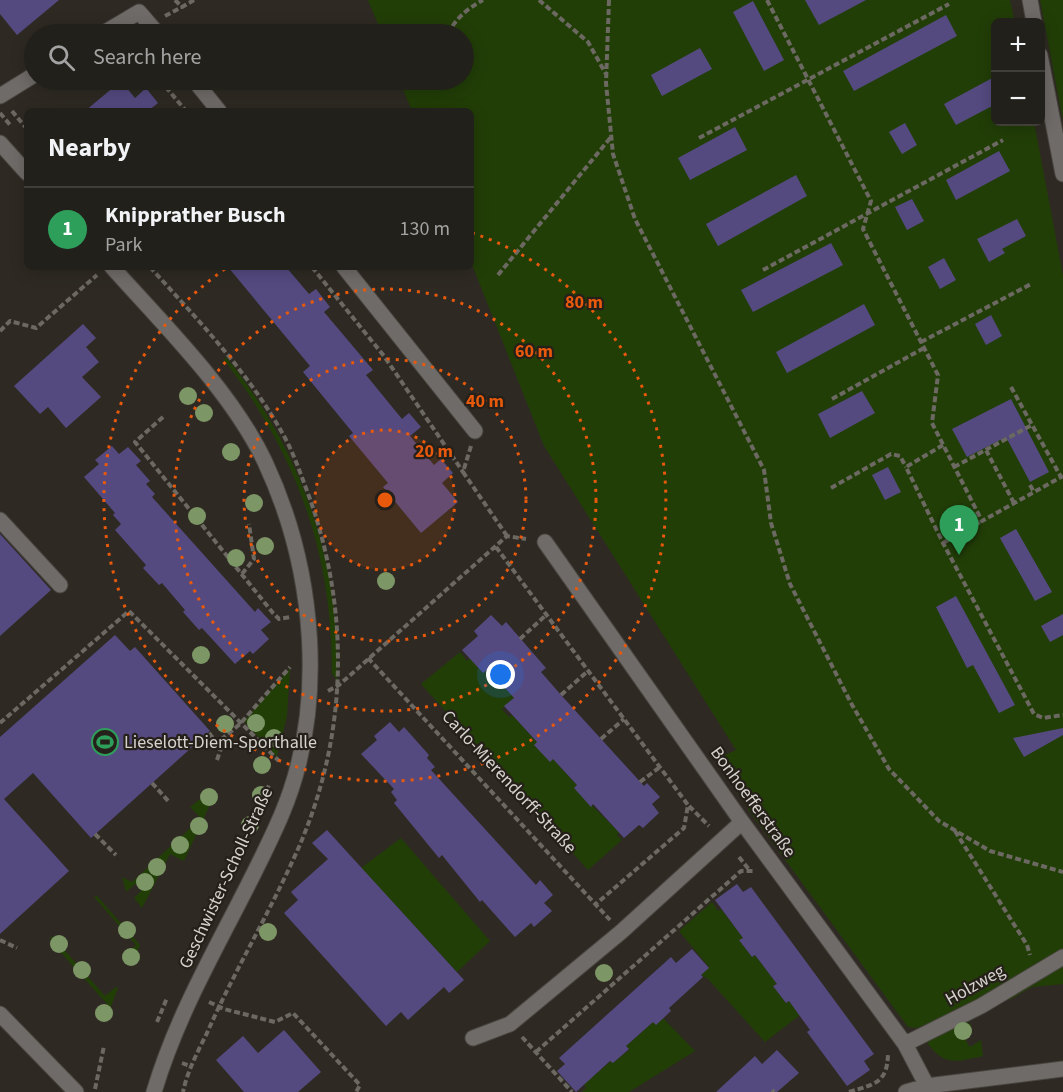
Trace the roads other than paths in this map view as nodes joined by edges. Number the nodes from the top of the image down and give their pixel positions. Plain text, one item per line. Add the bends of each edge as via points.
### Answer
1 (1030, 0) edge
2 (1033, 18) edge
3 (119, 24) edge
4 (150, 24) edge
5 (1044, 72) edge
6 (24, 83) edge
7 (202, 90) edge
8 (3, 101) edge
9 (217, 108) edge
10 (0, 143) edge
11 (24, 170) edge
12 (1063, 174) edge
13 (115, 270) edge
14 (346, 270) edge
15 (475, 431) road end
16 (0, 520) edge
17 (545, 542) road end
18 (60, 585) dead end
19 (742, 822) junction
20 (1063, 957) edge
21 (0, 1014) edge
22 (473, 1038) dead end
23 (905, 1044) junction
24 (1063, 1069) edge
25 (927, 1086) junction
26 (76, 1092) edge
27 (154, 1092) edge
28 (906, 1092) edge

1 - 2 street
3 - 4 street via 140,12
5 - 12 street
6 - 8 street
7 - 9 street
10 - 11 street
13 - 27 street, Geschwister-Scholl-Straße via 226,400 265,462 299,558 308,615 310,688 297,766 282,815 164,1057
14 - 15 street
16 - 18 street
17 - 19 street, Bonhoefferstraße
19 - 22 street via 621,932 510,1024
19 - 23 street, Bonhoefferstraße
20 - 23 street, Holzweg via 981,1006
21 - 26 street
23 - 25 street, Bonhoefferstraße
24 - 25 street
25 - 28 street

